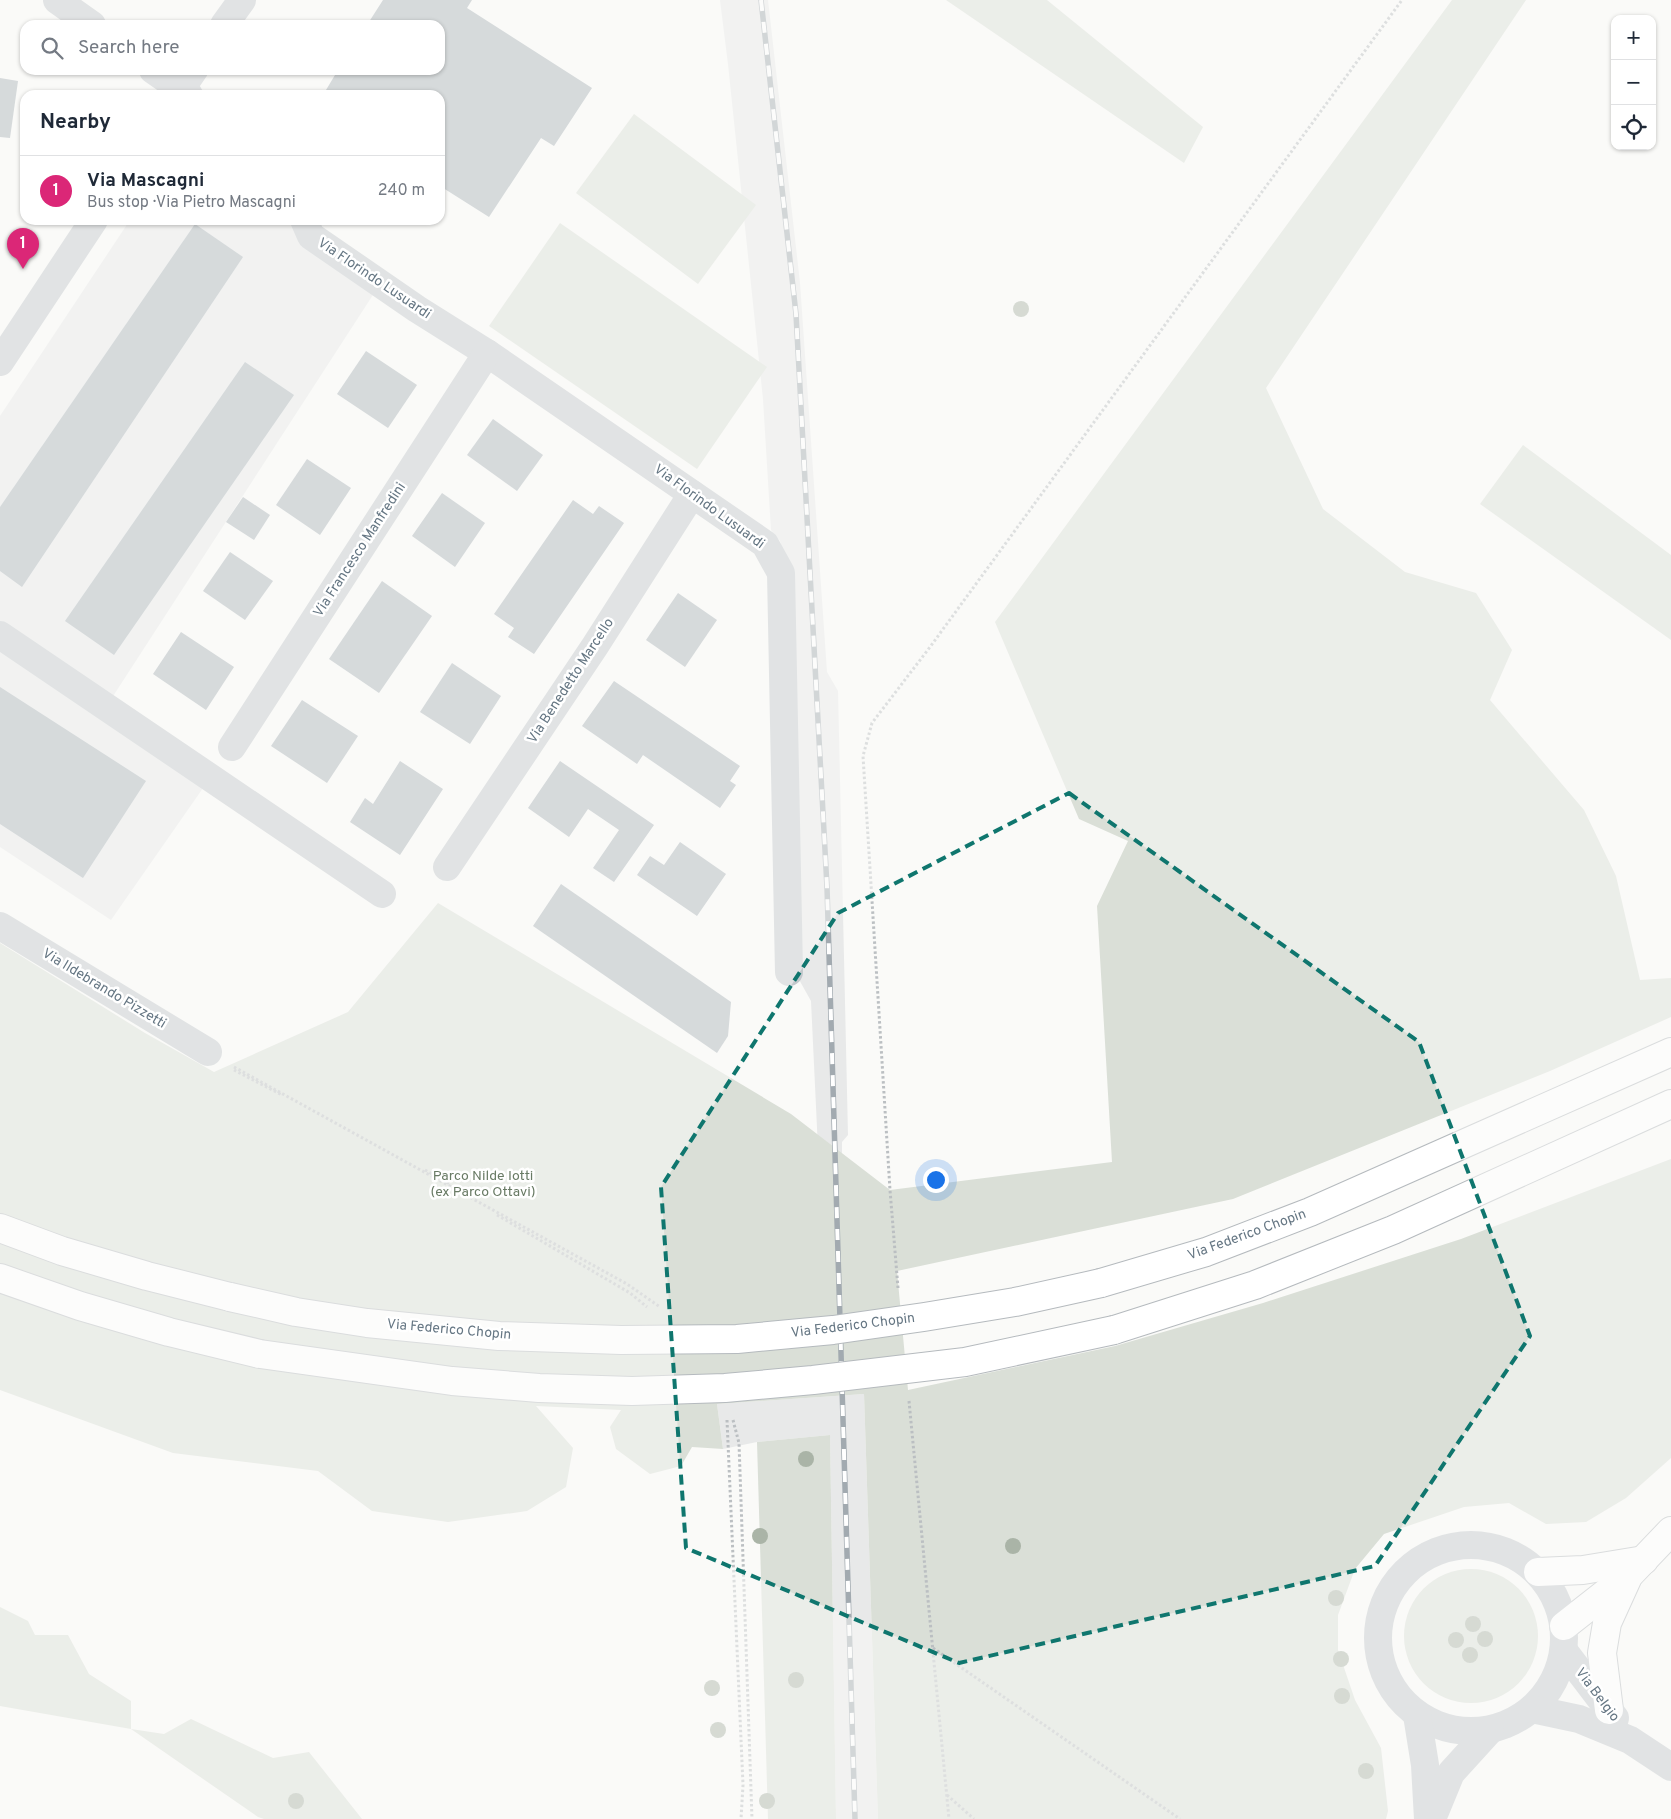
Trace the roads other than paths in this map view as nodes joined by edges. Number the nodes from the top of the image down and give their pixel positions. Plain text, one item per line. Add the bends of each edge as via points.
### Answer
1 (57, 0) edge
2 (242, 0) edge
3 (85, 20) edge
4 (228, 20) edge
5 (162, 75) edge
6 (185, 87) edge
7 (91, 225) edge
8 (306, 225) edge
9 (487, 353) junction
10 (0, 362) edge
11 (692, 494) junction
12 (0, 635) edge
13 (232, 747) dead end
14 (447, 867) dead end
15 (382, 894) dead end
16 (0, 926) edge
17 (790, 972) dead end
18 (208, 1052) dead end
19 (1671, 1052) edge
20 (1671, 1104) edge
21 (1644, 1117) junction
22 (1671, 1121) edge
23 (0, 1228) edge
24 (0, 1278) edge
25 (1671, 1531) edge
26 (1636, 1568) junction
27 (1538, 1572) junction
28 (1564, 1638) junction
29 (1532, 1709) junction
30 (1609, 1710) junction
31 (1417, 1715) junction
32 (1490, 1730) junction
33 (1630, 1740) junction
34 (1671, 1767) edge
35 (1428, 1819) edge
36 (1432, 1819) edge

1 - 3 street
2 - 4 street
5 - 6 street
7 - 10 street
8 - 9 street, Via Florindo Lusuardi via 311,236
9 - 11 street, Via Florindo Lusuardi
9 - 13 street, Via Francesco Manfredini
11 - 14 street, Via Benedetto Marcello
11 - 17 street, Via Florindo Lusuardi via 765,544 781,573
12 - 15 street
16 - 18 street, Via Ildebrando Pizzetti
19 - 23 main road, Via Federico Chopin, bridge via 1310,1212 1206,1252 1102,1283 1015,1302 833,1330 737,1339 621,1340 499,1336 367,1323 296,1312 147,1276 62,1251
20 - 21 main road
21 - 22 main road
21 - 24 main road, bridge via 1392,1230 1255,1285 1114,1330 965,1362 813,1380 725,1388 632,1391 452,1381 260,1354 80,1306
25 - 26 main road
26 - 27 main road
26 - 28 main road
26 - 30 main road via 1608,1623 1602,1654
27 - 28 street, Via Belgio via 1558,1602
27 - 31 street, Via Belgio via 1523,1560 1480,1544 1448,1547 1418,1561 1404,1573 1385,1601 1379,1622 1380,1662 1394,1692
28 - 29 street, Via Belgio via 1562,1662 1548,1692
28 - 30 street, Via Belgio
29 - 32 street, Via Belgio
29 - 33 street, Via Belgio via 1579,1719
30 - 33 street, Via Belgio
31 - 32 street, Via Belgio via 1451,1730
31 - 35 street via 1425,1766
32 - 36 street via 1452,1772
33 - 34 street, Via Belgio

